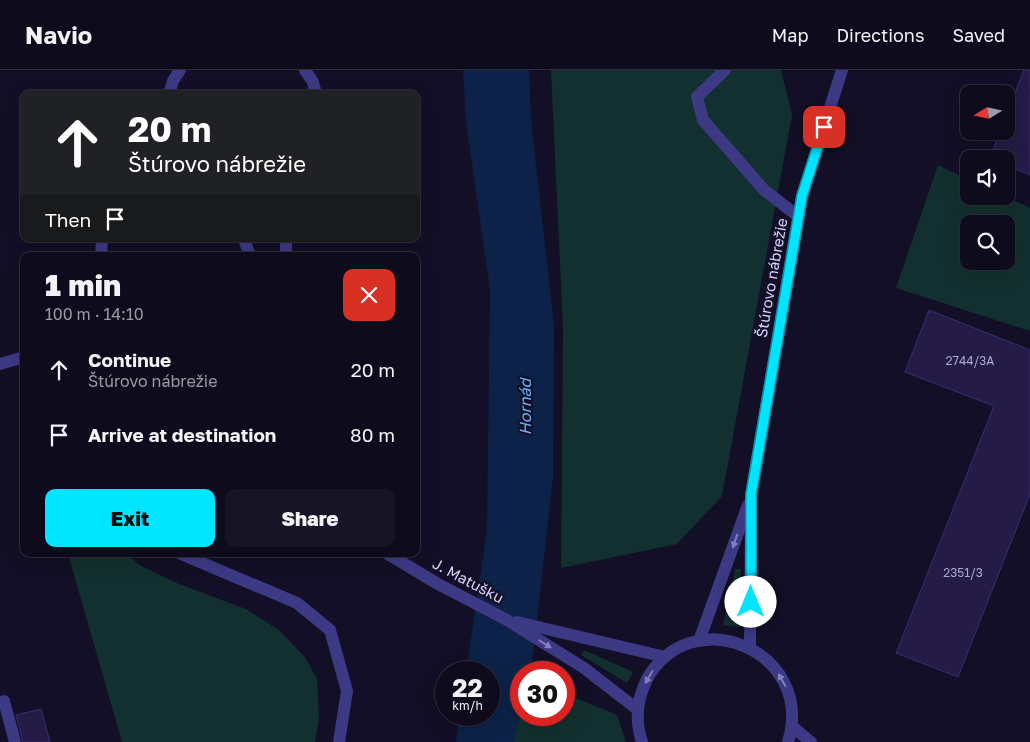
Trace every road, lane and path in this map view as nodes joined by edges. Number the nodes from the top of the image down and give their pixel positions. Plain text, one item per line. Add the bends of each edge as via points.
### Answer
1 (180, 70) edge
2 (305, 70) edge
3 (725, 70) edge
4 (842, 70) edge
5 (170, 75) edge
6 (316, 82) edge
7 (169, 90) edge
8 (798, 216) junction
9 (20, 358) edge
10 (0, 364) edge
11 (751, 495) junction
12 (188, 557) edge
13 (393, 557) edge
14 (507, 620) junction
15 (699, 641) junction
16 (750, 647) junction
17 (666, 656) junction
18 (4, 701) dead end
19 (637, 709) junction
20 (793, 727) junction
21 (15, 742) edge
22 (339, 742) edge
23 (642, 742) edge
24 (788, 742) edge
25 (811, 742) edge

1 - 5 street
2 - 6 street
3 - 8 street via 698,97 703,120 764,190
4 - 8 street, Štúrovo nábrežie
5 - 7 street
8 - 11 street, Štúrovo nábrežie
9 - 10 street
11 -> 15 street
11 - 16 street
12 - 22 street via 297,603 330,630 347,691
13 - 14 street, J. Matušku
14 - 17 street
14 -> 19 street via 584,668
15 - 16 street via 724,640
15 - 17 street
20 -> 16 street via 792,703 784,680 770,661
17 -> 19 street via 642,689
18 - 21 street
19 - 23 street
20 - 24 street
20 - 25 street

